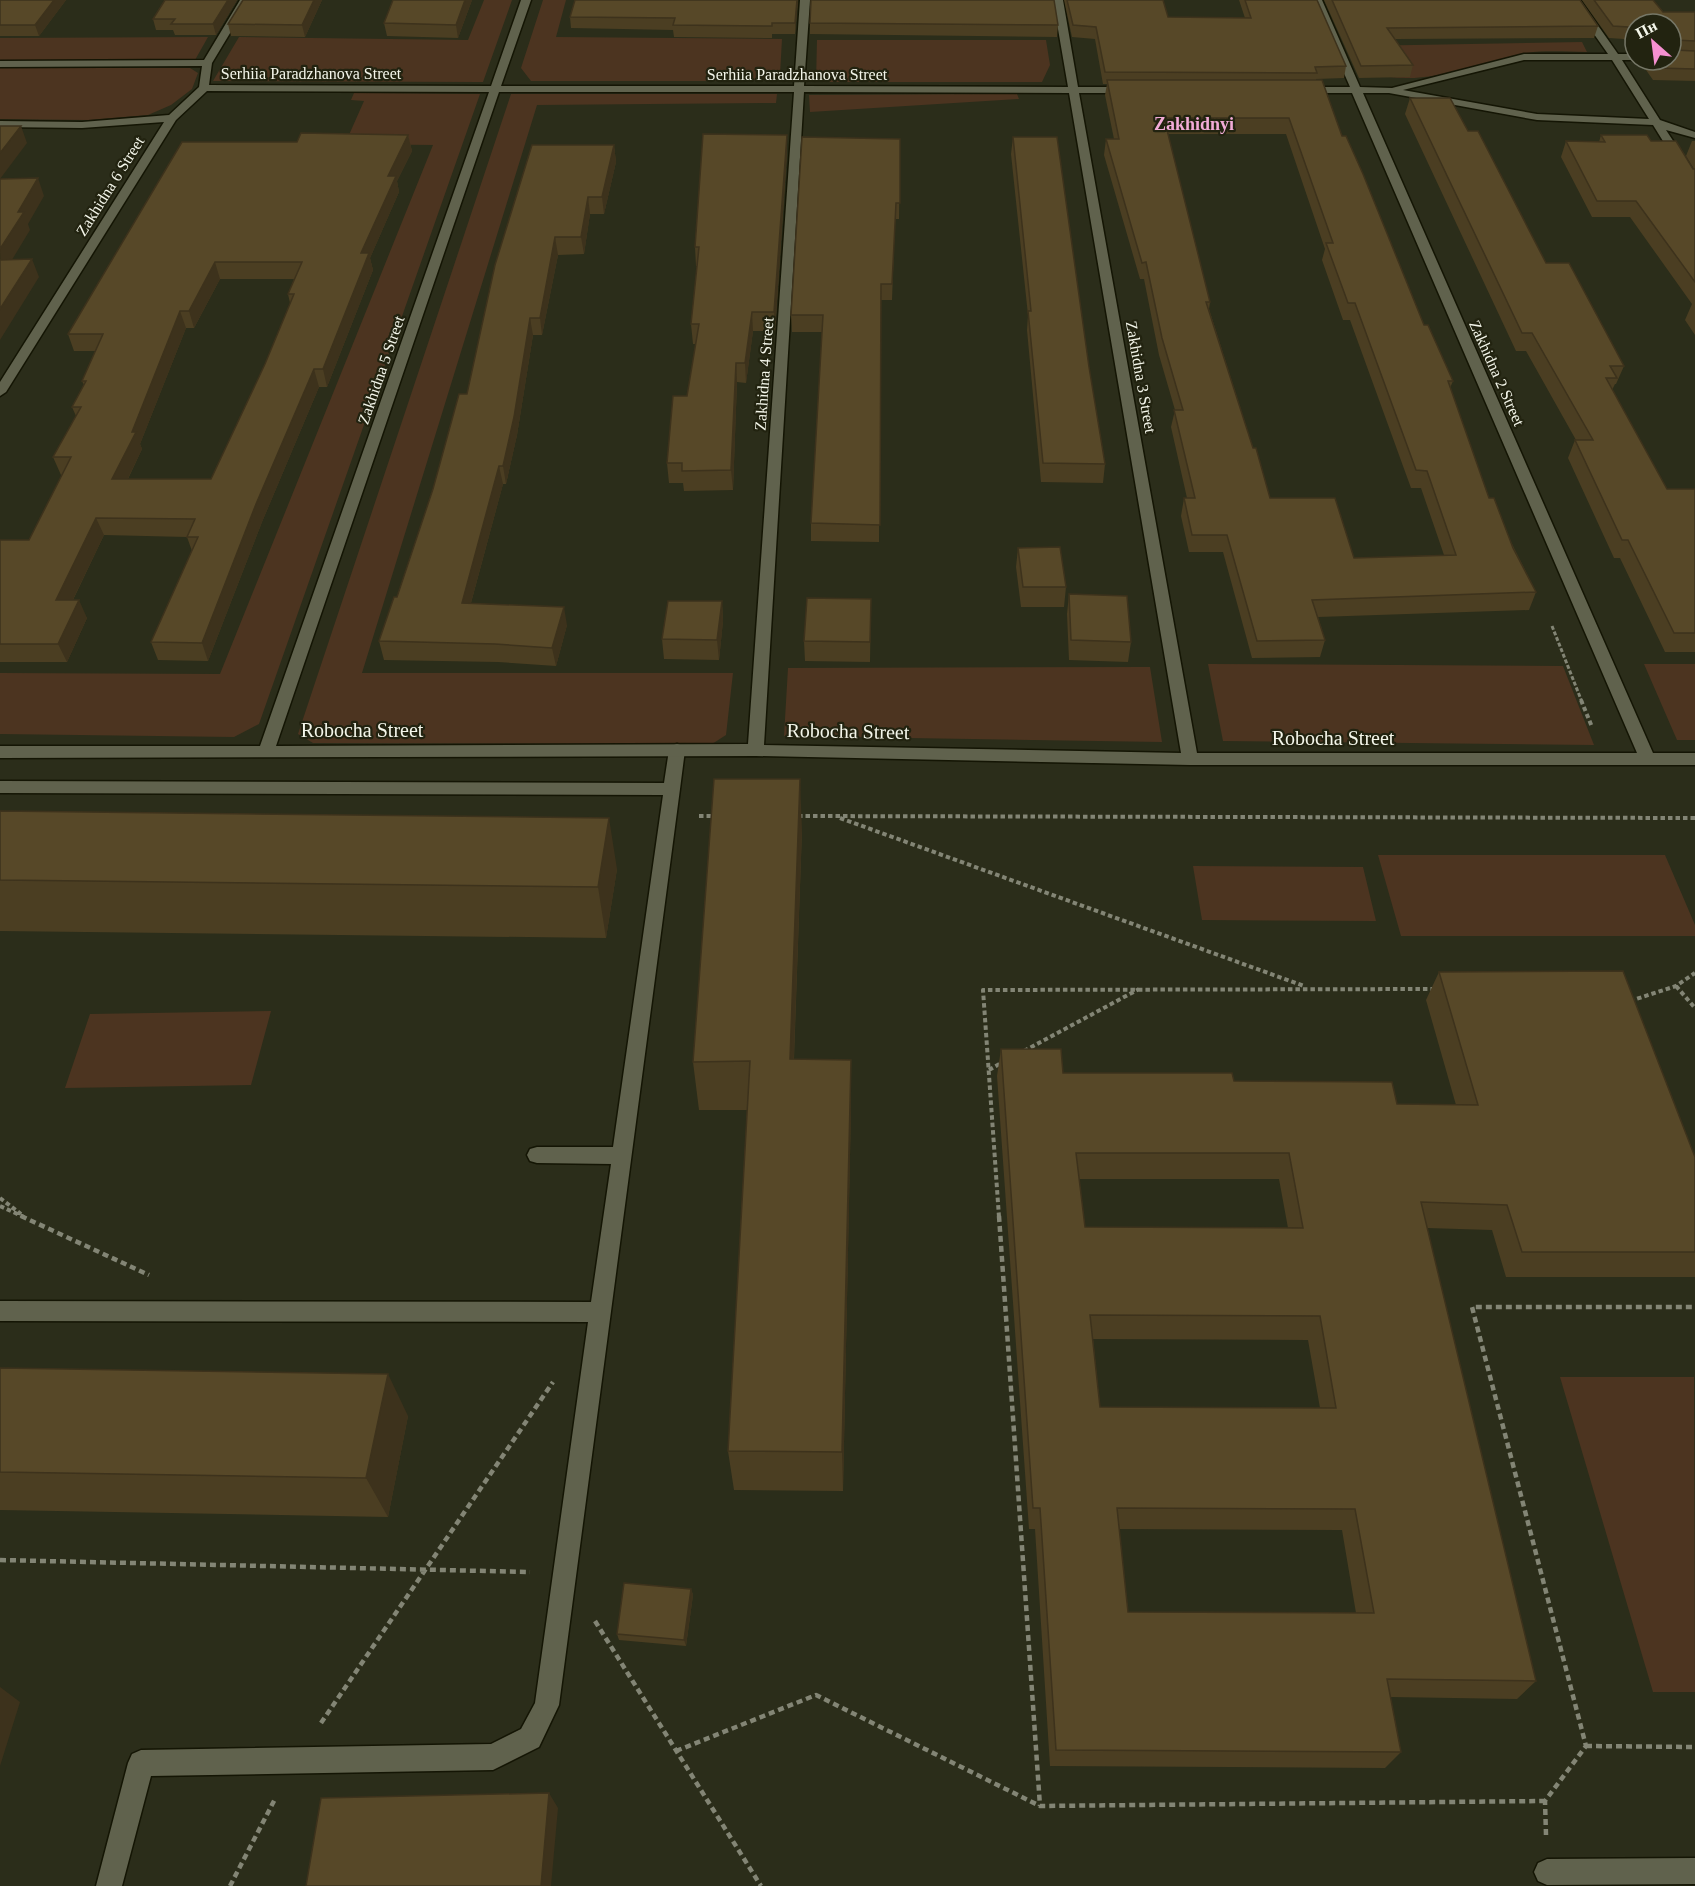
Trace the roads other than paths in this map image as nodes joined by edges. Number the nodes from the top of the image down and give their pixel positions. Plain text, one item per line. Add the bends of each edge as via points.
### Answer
1 (244, 0) edge
2 (526, 0) edge
3 (806, 0) edge
4 (1058, 0) edge
5 (1317, 0) edge
6 (1575, 0) edge
7 (1615, 57) junction
8 (1623, 57) edge
9 (207, 63) junction
10 (0, 64) edge
11 (204, 88) junction
12 (496, 89) junction
13 (798, 90) junction
14 (1075, 90) junction
15 (1145, 90) edge
16 (1286, 90) edge
17 (1356, 90) junction
18 (1389, 90) junction
19 (172, 118) junction
20 (1655, 122) junction
21 (0, 124) edge
22 (1695, 135) edge
23 (1695, 183) edge
24 (0, 392) edge
25 (677, 750) junction
26 (756, 750) junction
27 (266, 751) junction
28 (0, 752) edge
29 (1190, 759) junction
30 (1647, 759) junction
31 (1695, 759) edge
32 (0, 787) edge
33 (672, 789) junction
34 (537, 1155) dead end
35 (622, 1156) junction
36 (0, 1311) edge
37 (601, 1312) junction
38 (1695, 1871) edge
39 (1547, 1872) road end
40 (109, 1886) edge

1 - 9 street
2 - 12 street, Zakhidna 5 Street
3 - 13 street, Zakhidna 4 Street
4 - 14 street, Zakhidna 3 Street
5 - 17 street, Zakhidna 2 Street
6 - 7 street
7 - 8 street
7 - 18 street via 1524,57
7 - 20 street
9 - 10 street, Serhiia Paradzhanova Street
9 - 11 street
11 - 12 street, Serhiia Paradzhanova Street
11 - 19 street, Zakhidna 6 Street
12 - 13 street, Serhiia Paradzhanova Street
12 - 27 street, Zakhidna 5 Street
13 - 14 street, Serhiia Paradzhanova Street
13 - 26 street, Zakhidna 4 Street
14 - 15 street, Serhiia Paradzhanova Street
14 - 29 street, Zakhidna 3 Street
16 - 17 street
17 - 18 street
17 - 30 street, Zakhidna 2 Street
18 - 20 street via 1537,117
19 - 21 street via 82,125
19 - 24 street, Zakhidna 6 Street
20 - 22 street
20 - 23 street
25 - 26 street, Robocha Street
25 - 27 street, Robocha Street
25 - 33 street
26 - 29 street, Robocha Street
27 - 28 street, Robocha Street
29 - 30 street, Robocha Street
30 - 31 street, Robocha Street
32 - 33 street
33 - 35 street
34 - 35 street
35 - 37 street
36 - 37 street
37 - 40 street via 547,1705 530,1738 492,1757 141,1763
38 - 39 street

